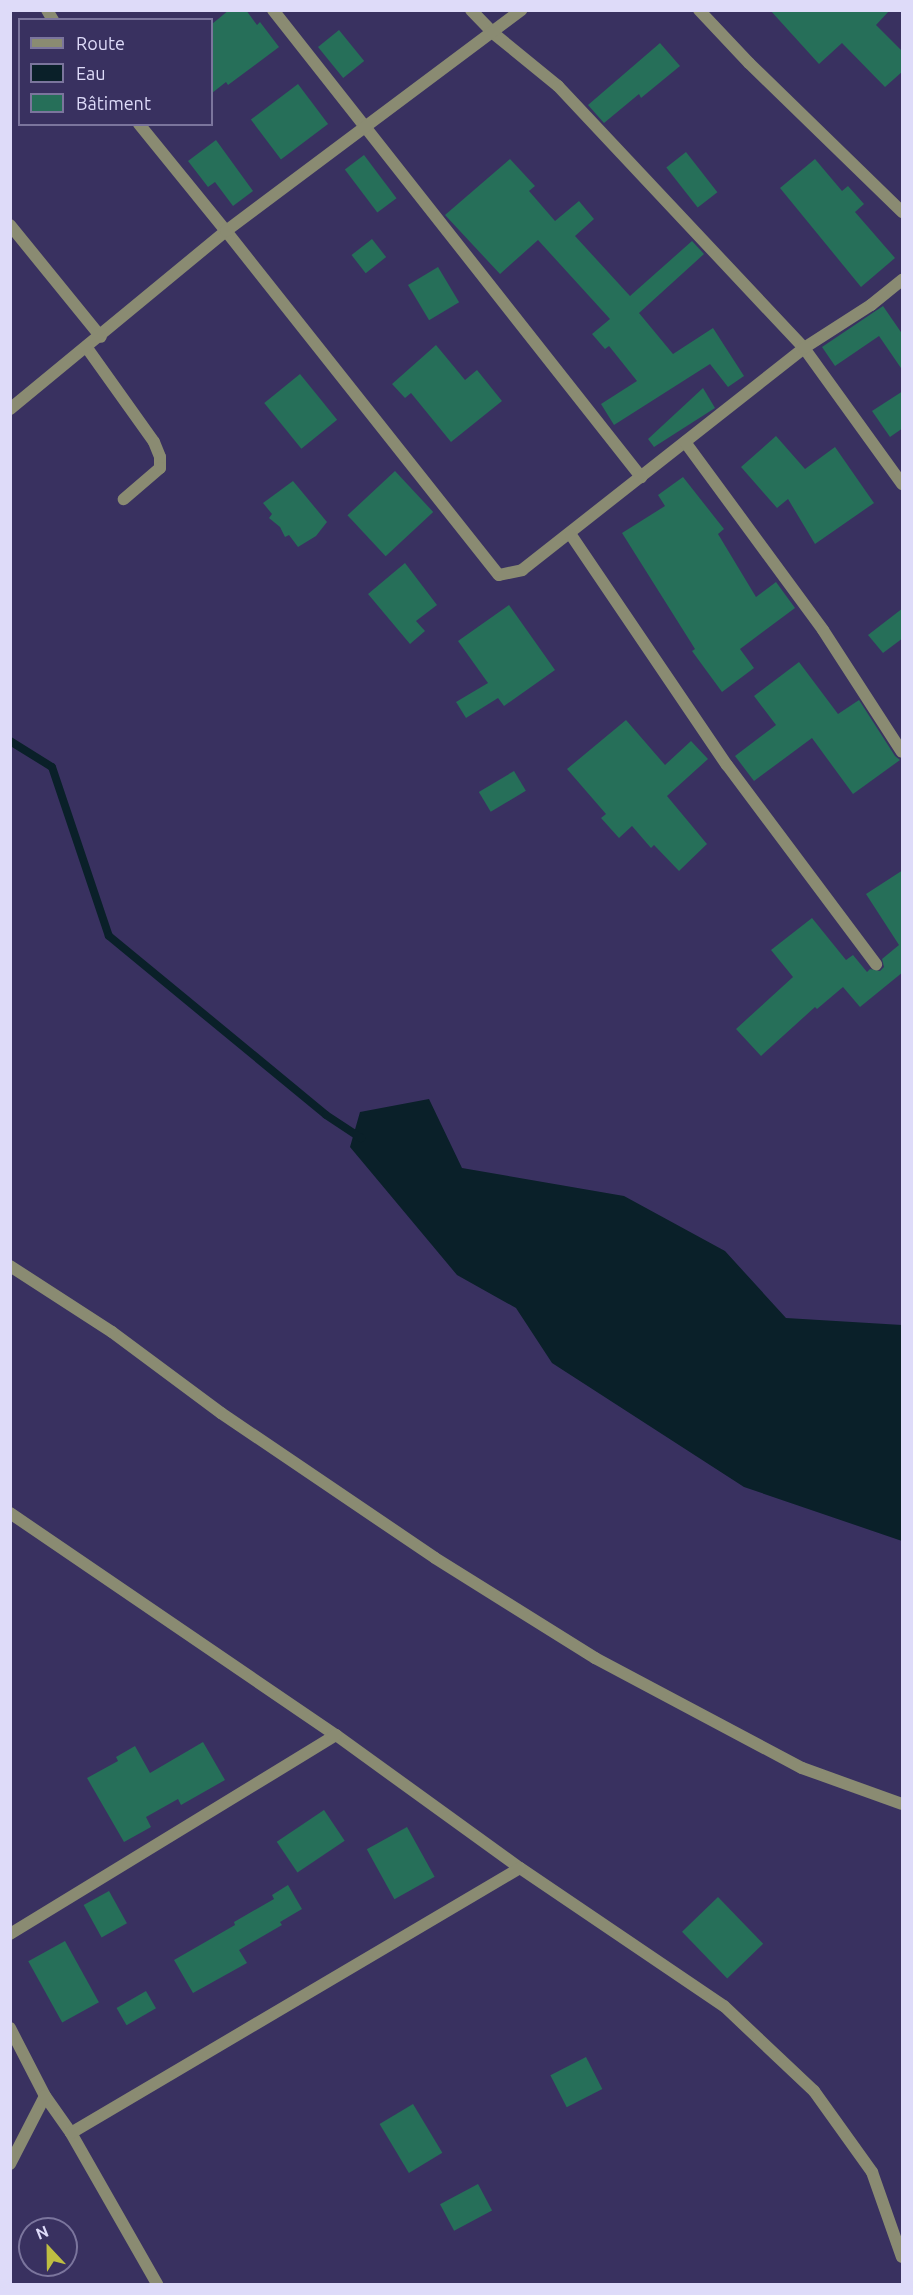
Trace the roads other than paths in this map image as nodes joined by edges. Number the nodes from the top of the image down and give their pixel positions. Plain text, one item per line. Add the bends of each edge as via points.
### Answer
1 (273, 10) edge
2 (471, 10) edge
3 (521, 10) edge
4 (699, 10) edge
5 (493, 33) junction
6 (141, 126) edge
7 (365, 126) junction
8 (903, 212) edge
9 (10, 225) edge
10 (226, 231) junction
11 (903, 280) edge
12 (101, 337) junction
13 (87, 348) junction
14 (804, 348) junction
15 (10, 409) edge
16 (685, 442) junction
17 (642, 477) junction
18 (903, 484) edge
19 (124, 499) dead end
20 (571, 535) junction
21 (903, 752) edge
22 (876, 964) dead end
23 (10, 1266) edge
24 (10, 1513) edge
25 (336, 1735) junction
26 (903, 1804) edge
27 (520, 1868) junction
28 (10, 1934) edge
29 (10, 2028) edge
30 (45, 2096) junction
31 (71, 2133) junction
32 (10, 2164) edge
33 (903, 2257) edge
34 (157, 2284) edge

1 - 7 street
2 - 5 street
3 - 5 street
4 - 8 street
5 - 7 street
5 - 14 street via 558,86
6 - 10 street
7 - 10 street
7 - 17 street
9 - 12 street
10 - 12 street
10 - 20 street via 499,575 522,570
11 - 14 street
12 - 13 street
13 - 15 street
13 - 19 street via 154,442 160,457 160,468
14 - 16 street
14 - 18 street
16 - 17 street
16 - 21 street via 823,630
17 - 20 street
20 - 22 street via 727,765
23 - 26 street via 112,1332 221,1413 435,1558 595,1658 802,1768
24 - 25 street
25 - 27 street
25 - 28 street
27 - 31 street
27 - 33 street via 724,2006 814,2091 872,2172
29 - 30 street
30 - 31 street
30 - 32 street
31 - 34 street

